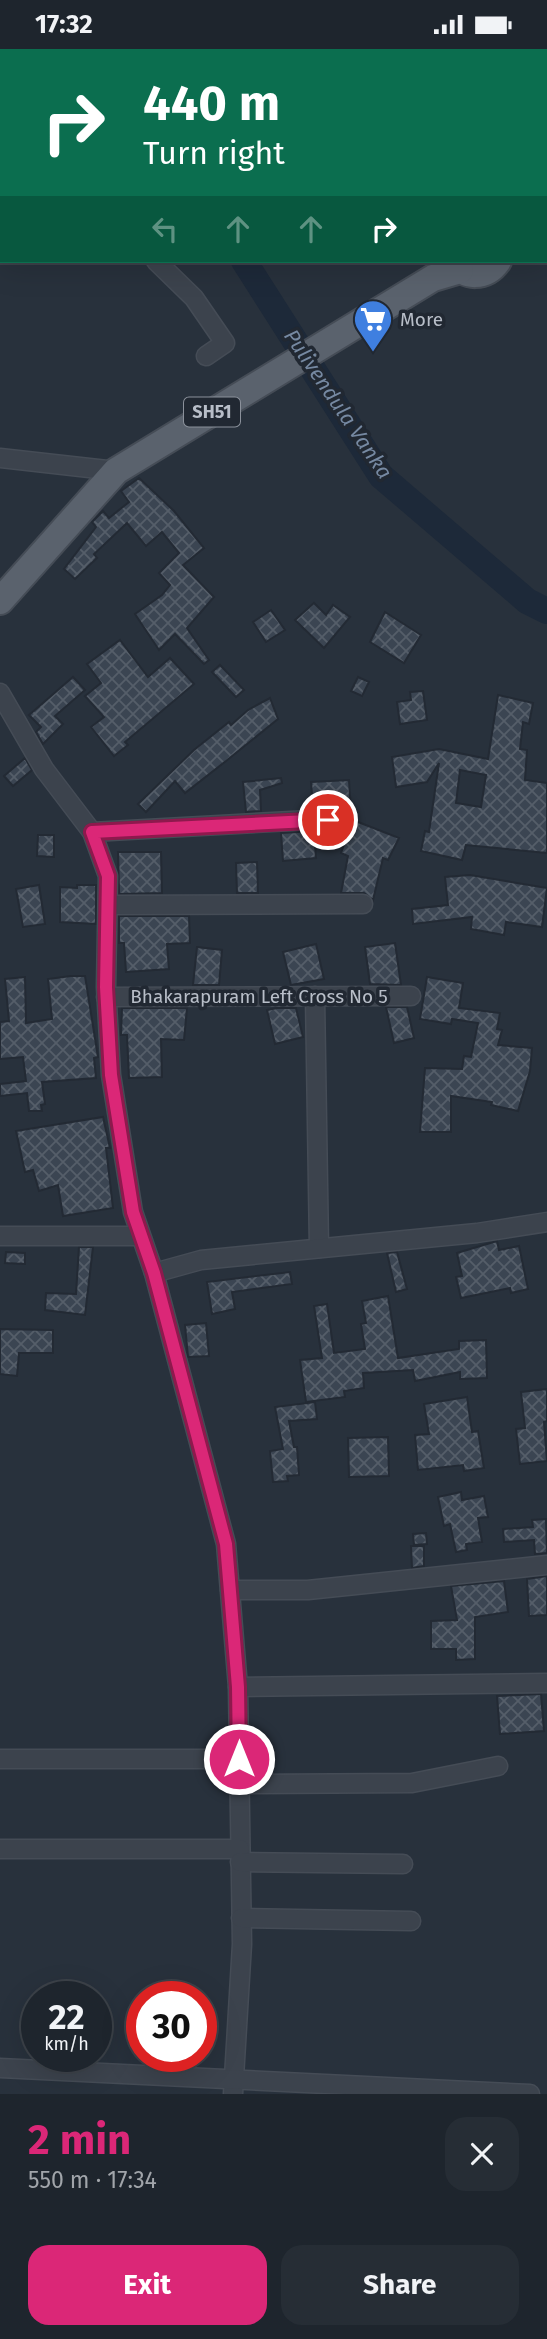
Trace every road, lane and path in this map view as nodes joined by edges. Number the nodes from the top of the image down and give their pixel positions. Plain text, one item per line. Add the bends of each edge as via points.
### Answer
1 (158, 263) edge
2 (496, 263) edge
3 (456, 265) edge
4 (206, 356) dead end
5 (0, 458) edge
6 (116, 471) junction
7 (0, 601) edge
8 (0, 693) edge
9 (328, 820) dead end
10 (92, 832) junction
11 (363, 904) dead end
12 (108, 905) junction
13 (315, 996) junction
14 (411, 996) dead end
15 (106, 997) junction
16 (547, 1222) edge
17 (0, 1236) edge
18 (139, 1236) junction
19 (319, 1248) junction
20 (154, 1273) junction
21 (547, 1565) edge
22 (230, 1590) junction
23 (547, 1683) edge
24 (238, 1687) junction
25 (0, 1759) edge
26 (239, 1759) junction
27 (498, 1766) dead end
28 (239, 1784) junction
29 (0, 1849) edge
30 (240, 1856) junction
31 (403, 1864) dead end
32 (241, 1918) junction
33 (411, 1921) dead end
34 (0, 2068) edge
35 (234, 2088) edge
36 (530, 2094) edge

1 - 4 street via 194,298 225,343
2 - 3 main road, SH51 via 476,275
3 - 6 main road, SH51
5 - 6 street
6 - 7 main road, SH51
8 - 10 street via 44,769
9 - 10 street
10 - 12 street via 108,876
11 - 12 street
12 - 15 street
13 - 14 street, Bhakarapuram Left Cross No 5
13 - 15 street, Bhakarapuram Left Cross No 5
13 - 19 street
15 - 18 street via 111,1075
16 - 19 street
17 - 18 street
18 - 20 street
19 - 20 street via 201,1260
20 - 22 street via 226,1544
21 - 22 street via 308,1590
22 - 24 street
23 - 24 street
24 - 26 street
25 - 26 street
26 - 28 street
27 - 28 street via 412,1783
28 - 30 street
29 - 30 street
30 - 31 street
30 - 32 street
32 - 33 street
32 - 35 street
34 - 35 street
35 - 36 street

